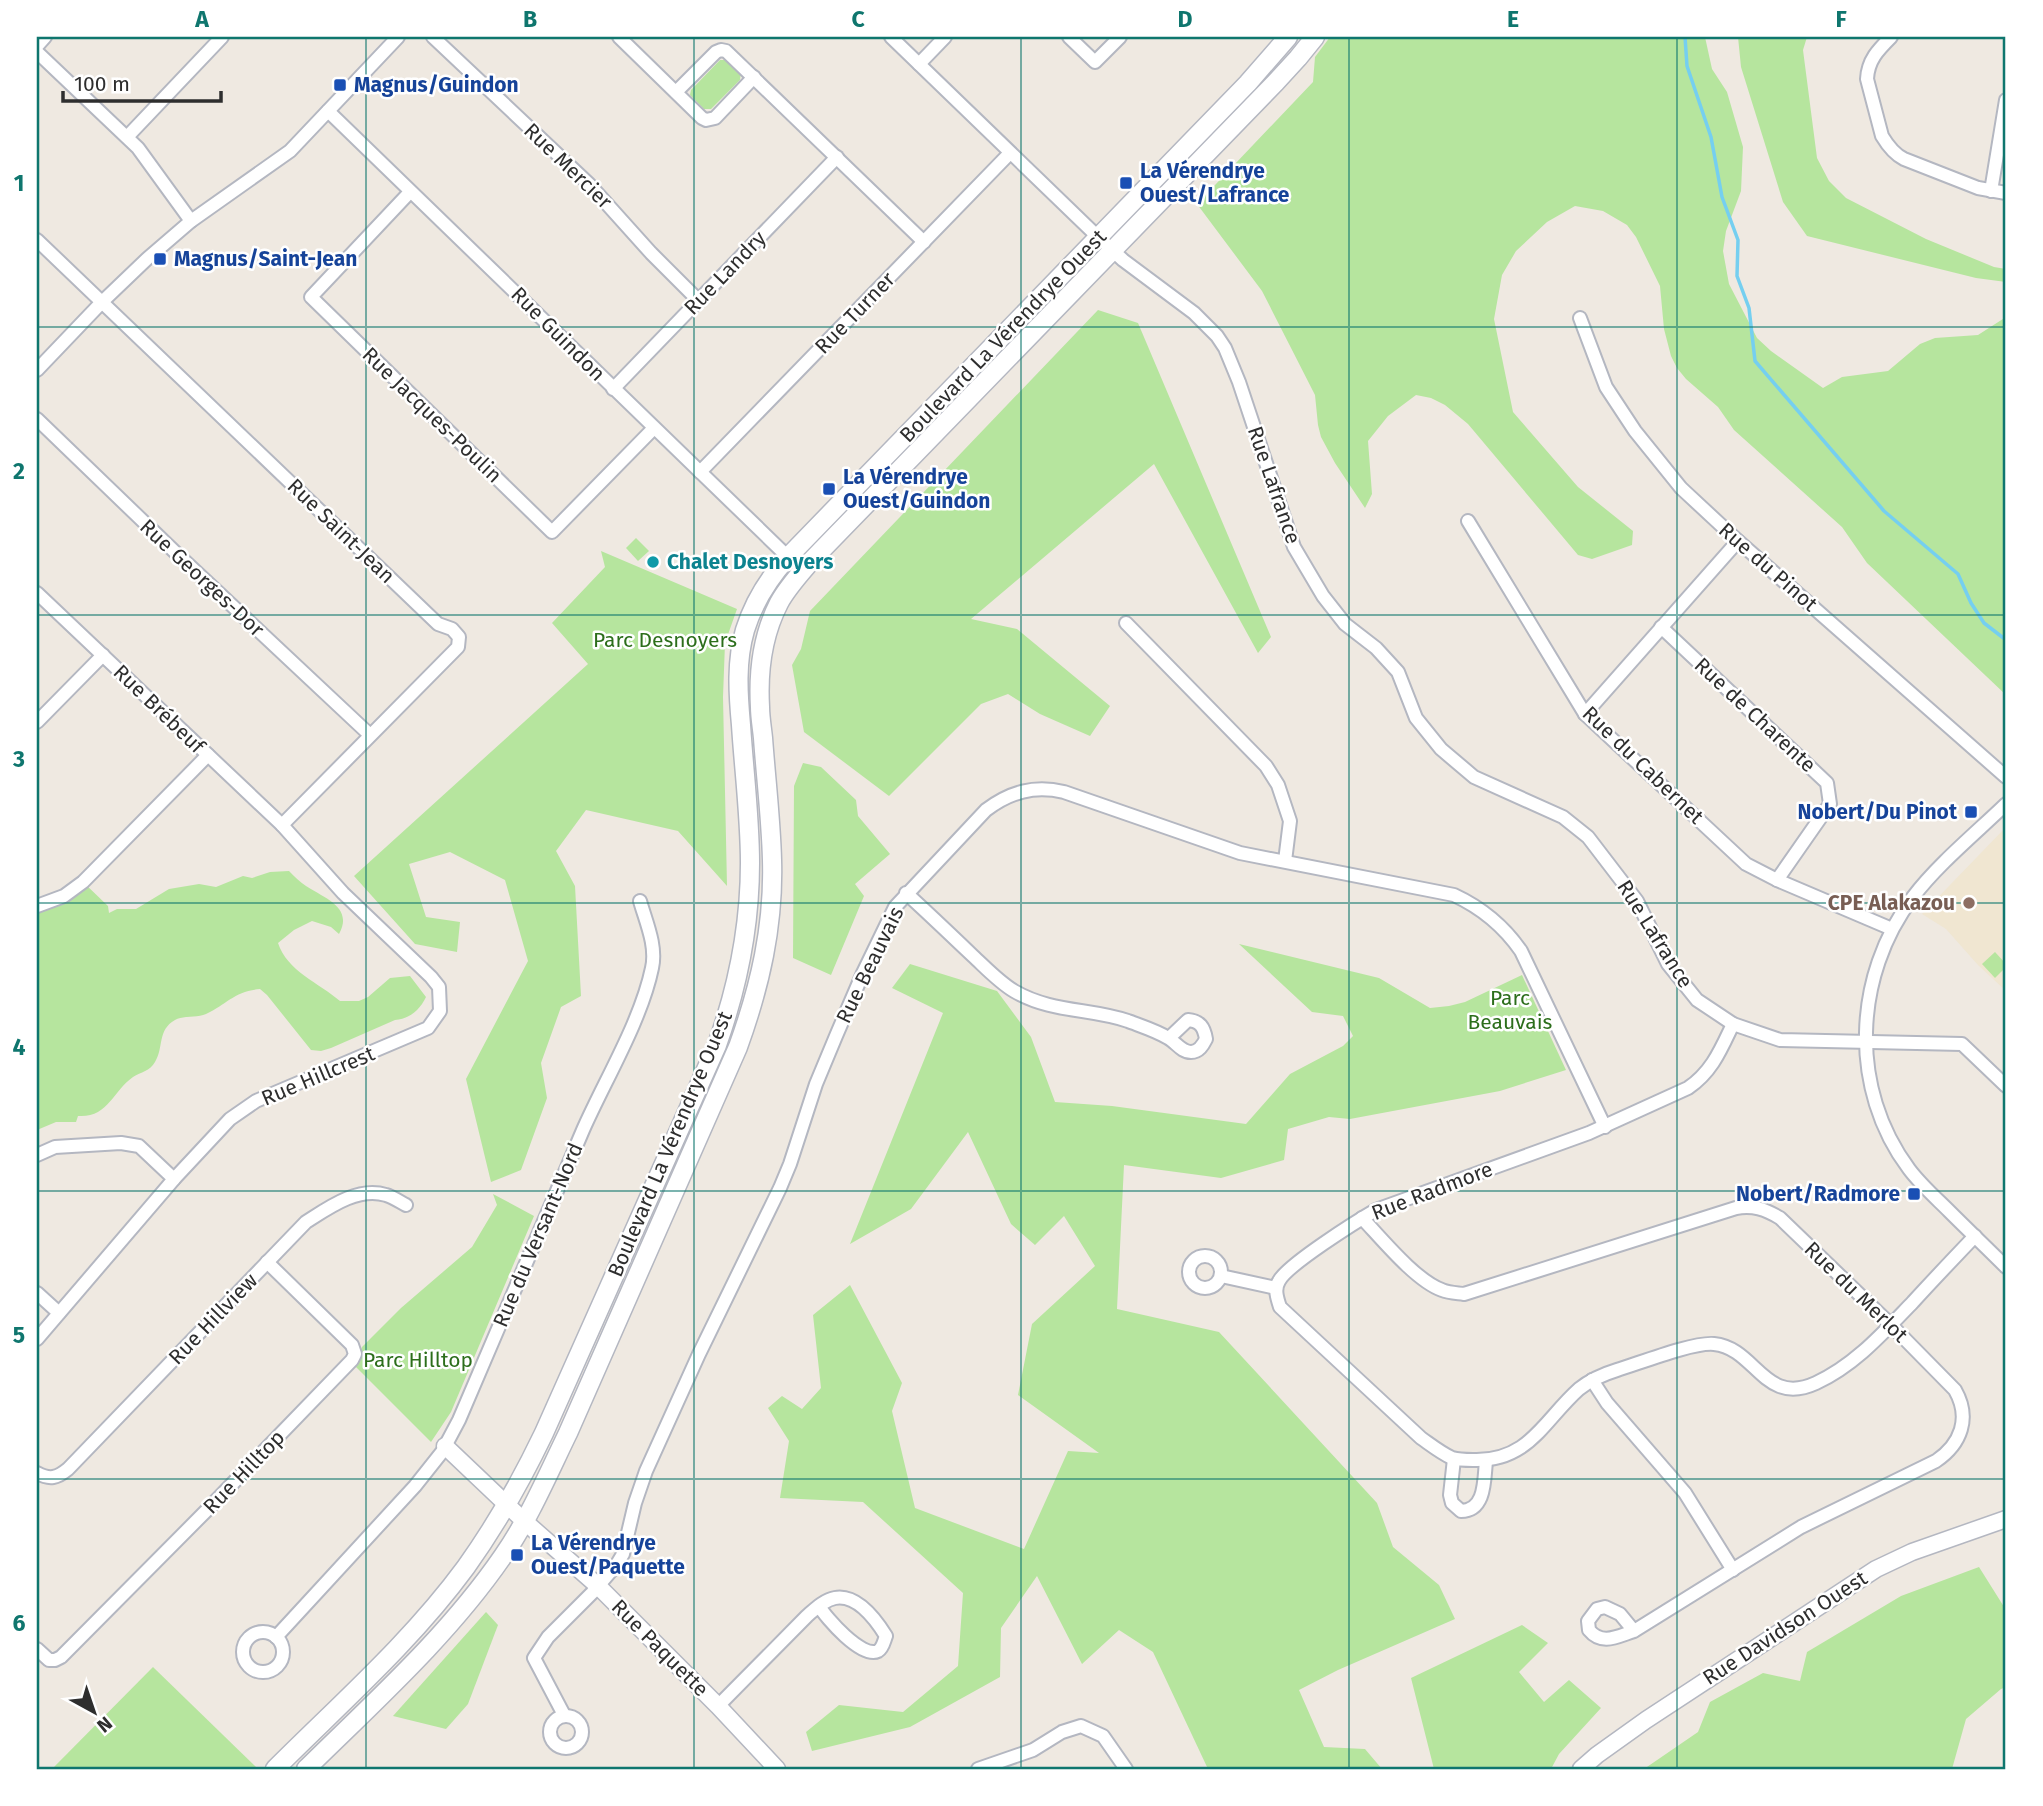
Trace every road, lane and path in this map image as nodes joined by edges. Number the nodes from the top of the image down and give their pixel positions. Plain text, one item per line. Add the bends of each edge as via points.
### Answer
1 (45, 37) edge
2 (222, 37) edge
3 (398, 37) edge
4 (433, 37) edge
5 (619, 37) edge
6 (891, 37) edge
7 (945, 37) edge
8 (1069, 37) edge
9 (1120, 37) edge
10 (1288, 37) edge
11 (1315, 37) edge
12 (1891, 37) edge
13 (37, 46) edge
14 (37, 52) edge
15 (919, 64) junction
16 (754, 77) junction
17 (677, 92) junction
18 (2006, 100) edge
19 (328, 111) junction
20 (127, 137) junction
21 (1010, 153) junction
22 (837, 157) junction
23 (1991, 191) junction
24 (410, 192) junction
25 (2006, 193) edge
26 (191, 221) junction
27 (37, 240) edge
28 (924, 242) junction
29 (1106, 244) junction
30 (699, 300) junction
31 (102, 302) junction
32 (1580, 318) dead end
33 (37, 370) edge
34 (614, 389) junction
35 (37, 419) edge
36 (654, 428) junction
37 (700, 472) junction
38 (1468, 521) dead end
39 (1738, 541) junction
40 (788, 557) junction
41 (37, 593) edge
42 (1126, 623) dead end
43 (1661, 627) junction
44 (103, 655) junction
45 (1585, 714) junction
46 (37, 722) edge
47 (370, 735) junction
48 (208, 755) junction
49 (2006, 777) edge
50 (2006, 804) edge
51 (282, 825) junction
52 (1285, 861) junction
53 (1777, 880) junction
54 (906, 893) junction
55 (640, 901) dead end
56 (37, 906) edge
57 (1892, 929) junction
58 (1733, 1024) junction
59 (1169, 1038) dead end
60 (1865, 1042) junction
61 (2006, 1086) edge
62 (1605, 1127) junction
63 (37, 1156) edge
64 (174, 1179) junction
65 (406, 1205) dead end
66 (1362, 1218) junction
67 (1975, 1236) junction
68 (267, 1262) junction
69 (2006, 1267) edge
70 (1221, 1276) dead end
71 (1276, 1288) junction
72 (37, 1293) edge
73 (59, 1313) junction
74 (1891, 1325) junction
75 (37, 1339) edge
76 (1592, 1380) junction
77 (445, 1446) junction
78 (1454, 1459) junction
79 (1486, 1461) junction
80 (37, 1473) edge
81 (507, 1503) junction
82 (2006, 1519) edge
83 (523, 1520) junction
84 (1733, 1570) junction
85 (598, 1586) junction
86 (819, 1606) junction
87 (1634, 1631) dead end
88 (276, 1637) dead end
89 (37, 1649) edge
90 (718, 1706) junction
91 (564, 1715) dead end
92 (275, 1769) edge
93 (306, 1769) edge
94 (777, 1769) edge
95 (978, 1769) edge
96 (1126, 1769) edge
97 (1581, 1769) edge

1 - 13 street
2 - 20 street
3 - 19 street
4 - 30 street, Rue Mercier via 589,184
5 - 17 street
6 - 15 street, Rue Lafrance
7 - 15 street
8 - 9 street via 1096,62
10 - 29 main road, Boulevard La Vérendrye Ouest
11 - 29 main road, Boulevard La Vérendrye Ouest
12 - 23 street via 1874,54 1867,71 1887,144 1904,159
14 - 20 street
15 - 21 street, Rue Lafrance
16 - 17 street via 721,50
16 - 17 street via 711,120 702,118
16 - 22 street
18 - 23 street
19 - 24 street, Rue Guindon
19 - 26 street via 290,151
20 - 26 street
21 - 28 street, Rue Turner
21 - 29 street, Rue Lafrance
22 - 28 street
22 - 30 street, Rue Landry
23 - 25 street
24 - 34 street, Rue Guindon
24 - 36 street, Rue Jacques-Poulin via 311,298 552,532
26 - 31 street
27 - 31 street, Rue Saint-Jean
28 - 37 street, Rue Turner
29 - 40 main road, Boulevard La Vérendrye Ouest
29 - 58 street, Rue Lafrance via 1186,306 1225,348 1294,547 1345,624 1398,672 1416,718 1474,777 1563,817 1588,837 1637,901 1668,964 1697,1000
29 - 83 main road, Boulevard La Vérendrye Ouest via 811,561 779,603 759,681 772,892 766,950 752,1009 568,1433
30 - 34 street, Rue Landry
31 - 33 street
31 - 47 street, Rue Saint-Jean via 438,624 459,637 458,647
32 - 39 street, Rue du Pinot via 1605,387 1635,431 1681,488
34 - 36 street, Rue Guindon
35 - 47 street, Rue Georges-Dor
36 - 37 street, Rue Guindon
37 - 40 street, Rue Guindon
38 - 45 street, Rue du Cabernet
39 - 43 street
39 - 49 street, Rue du Pinot
40 - 81 main road, Boulevard La Vérendrye Ouest via 767,582 752,612 738,670 750,861 748,923 731,1005 544,1433
41 - 44 street, Rue Brébeuf
42 - 52 street via 1266,766 1290,821
43 - 45 street
43 - 53 street, Rue de Charente via 1828,783 1830,804
44 - 46 street
44 - 48 street, Rue Brébeuf
45 - 53 street, Rue du Cabernet via 1746,864
47 - 51 street, Rue Saint-Jean
48 - 51 street, Rue Brébeuf
48 - 56 street via 83,882 64,896
50 - 57 street via 1921,887
51 - 64 street, Rue Hillcrest via 343,893 431,977 439,987 440,1011 428,1028 256,1101 230,1119
52 - 54 street, Rue Beauvais via 1240,853 1063,792 1031,789 1001,799 986,810
52 - 62 street, Rue Beauvais via 1454,895 1502,926 1530,966
53 - 57 street, Rue du Cabernet
54 - 59 street via 1013,990 1043,1005 1113,1017
54 - 85 street, Rue Beauvais via 863,973 816,1084 780,1188 646,1471 623,1554
55 - 77 street, Rue du Versant-Nord via 654,950 647,988
57 - 60 street via 1870,988
58 - 60 street, Rue Lafrance via 1780,1040
58 - 62 street, Rue Radmore via 1698,1081
60 - 61 street, Rue Lafrance via 1962,1044
60 - 67 street via 1873,1093 1898,1153
62 - 66 street, Rue Radmore
63 - 64 street via 55,1147 139,1146
64 - 73 street, Rue Hillcrest
65 - 68 street, Rue Hillview via 385,1194 349,1197 306,1222
66 - 71 street, Rue Radmore via 1287,1271
66 - 74 street, Rue du Merlot via 1429,1284 1464,1294 1736,1208 1758,1207 1780,1218
67 - 69 street
67 - 74 street
68 - 80 street, Rue Hillview via 68,1469 58,1477
68 - 89 street, Rue Hilltop via 352,1345 352,1360 61,1657 49,1660
70 - 71 street
71 - 78 street via 1285,1313 1409,1429
72 - 73 street
73 - 75 street, Rue Hillcrest
74 - 76 street via 1841,1370 1802,1388 1773,1384 1731,1349 1713,1344
74 - 84 street, Rue du Merlot via 1961,1400 1962,1423 1953,1446 1936,1461 1801,1527
76 - 79 street via 1529,1443
76 - 84 street via 1685,1493
77 - 81 street, Rue Paquette
77 - 88 street, Rue du Versant-Nord via 415,1486
78 - 79 street
78 - 79 street via 1450,1495 1461,1511 1474,1509 1481,1497
81 - 83 street, Rue Paquette
81 - 92 main road, Boulevard La Vérendrye Ouest via 467,1566 416,1627
82 - 97 street, Rue Davidson Ouest via 1876,1569 1646,1720
83 - 85 street, Rue Paquette
83 - 93 main road, Boulevard La Vérendrye Ouest via 503,1556 443,1630
84 - 87 street, Rue du Merlot
85 - 90 street, Rue Paquette
85 - 91 street, Rue Beauvais via 534,1658
86 - 86 street via 833,1598 853,1600 886,1636 882,1647 870,1652 860,1648
86 - 90 street
90 - 94 street, Rue Paquette
95 - 96 street via 1033,1750 1081,1726 1103,1736

